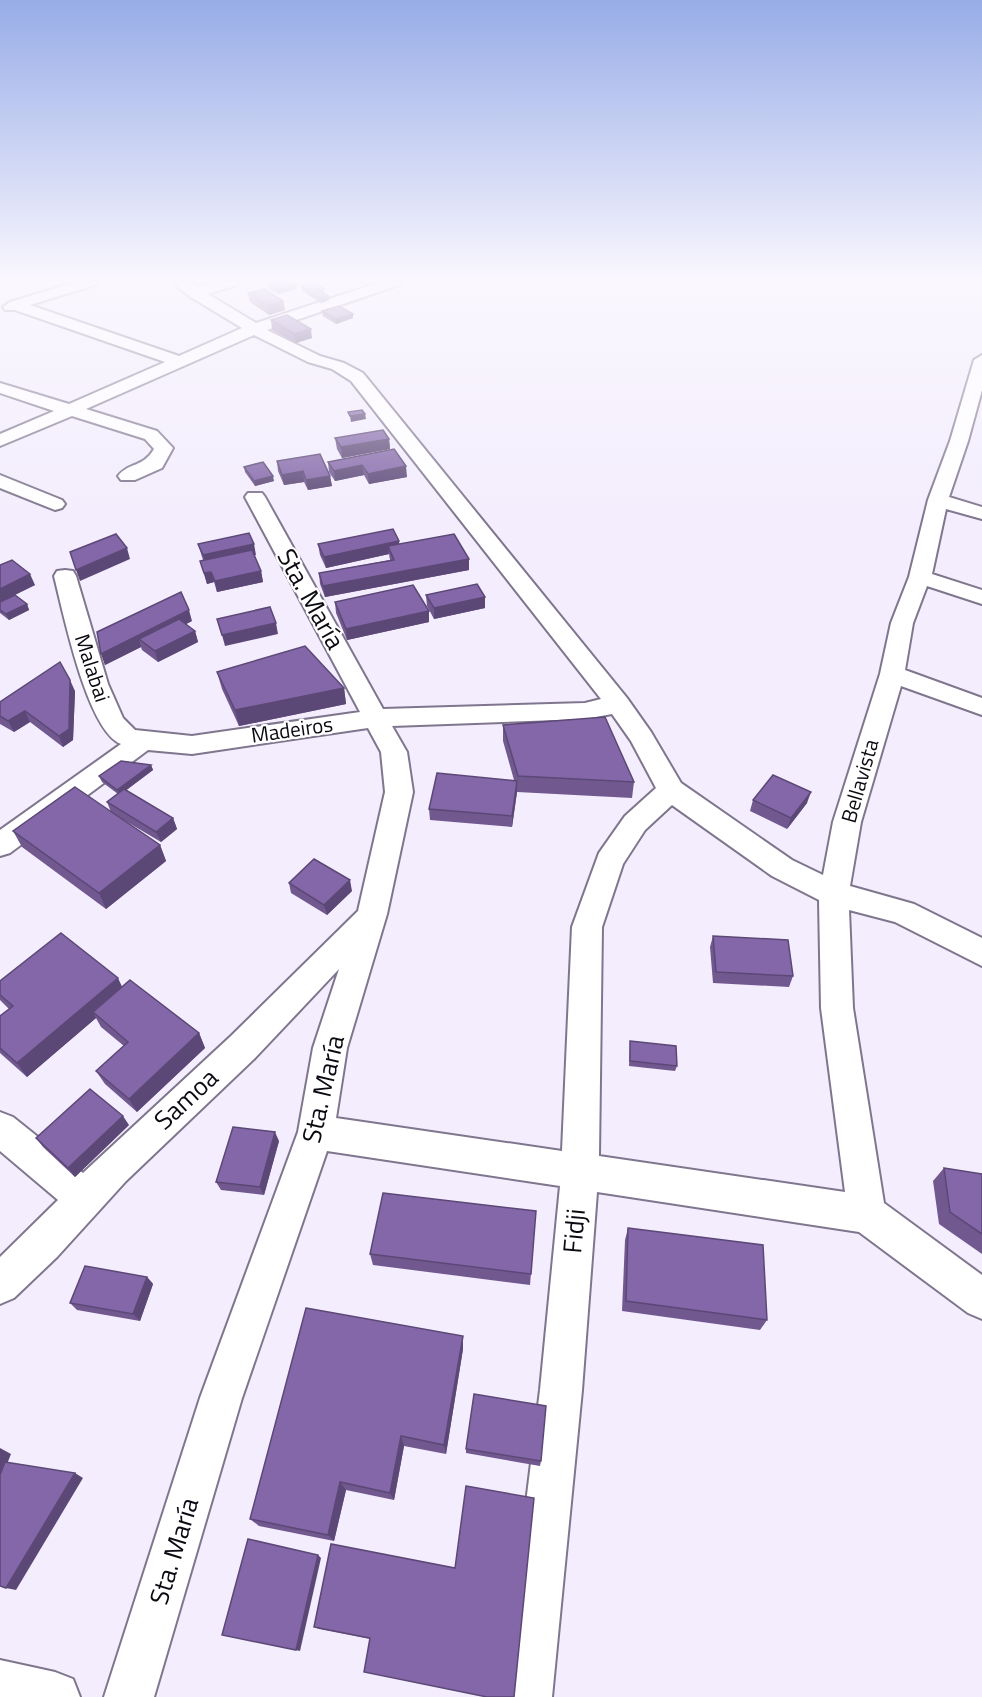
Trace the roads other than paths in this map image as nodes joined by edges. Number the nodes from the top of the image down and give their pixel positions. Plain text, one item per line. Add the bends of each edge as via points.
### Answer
1 (322, 361) edge
2 (982, 361) edge
3 (180, 362) edge
4 (979, 385) edge
5 (0, 388) edge
6 (69, 410) junction
7 (0, 441) edge
8 (959, 441) junction
9 (982, 446) edge
10 (128, 476) dead end
11 (0, 481) edge
12 (255, 497) dead end
13 (938, 500) junction
14 (55, 504) dead end
15 (982, 513) edge
16 (65, 576) dead end
17 (920, 577) junction
18 (982, 597) edge
19 (892, 674) junction
20 (618, 704) junction
21 (982, 707) edge
22 (376, 718) junction
23 (142, 741) junction
24 (671, 790) junction
25 (0, 845) edge
26 (834, 894) junction
27 (372, 914) junction
28 (982, 953) edge
29 (0, 1129) edge
30 (316, 1132) junction
31 (580, 1170) junction
32 (84, 1198) junction
33 (867, 1214) junction
34 (0, 1284) edge
35 (982, 1299) edge
36 (0, 1685) edge
37 (55, 1697) edge
38 (129, 1697) edge
39 (527, 1697) edge

1 - 20 street via 357,377
2 - 4 street, Bellavista
3 - 6 street
4 - 8 street, Bellavista
5 - 6 street
6 - 7 street
6 - 10 street via 151,435 164,448 155,464
8 - 9 street
8 - 13 street, Bellavista
11 - 14 street
12 - 22 street, Sta. María
13 - 15 street
13 - 17 street, Bellavista
16 - 23 street, Malabai via 82,643 109,719 122,735
17 - 18 street
17 - 19 street, Bellavista via 902,623
19 - 21 street
19 - 26 street, Bellavista via 847,822
20 - 22 street, Madeiros via 585,711
20 - 24 street
22 - 23 street, Madeiros via 192,745
22 - 27 street, Sta. María via 394,752 399,792
23 - 25 street
24 - 26 street via 782,868
24 - 31 street, Fidji via 635,823 609,861 587,927
26 - 28 street via 903,912
26 - 33 street, Bellavista via 837,1008
27 - 30 street, Sta. María via 330,1048
27 - 32 street, Samoa via 243,1047
29 - 32 street
30 - 31 street
30 - 38 street, Sta. María via 221,1398
31 - 33 street
31 - 39 street, Fidji via 561,1390
32 - 34 street, Samoa
33 - 35 street
36 - 37 street

